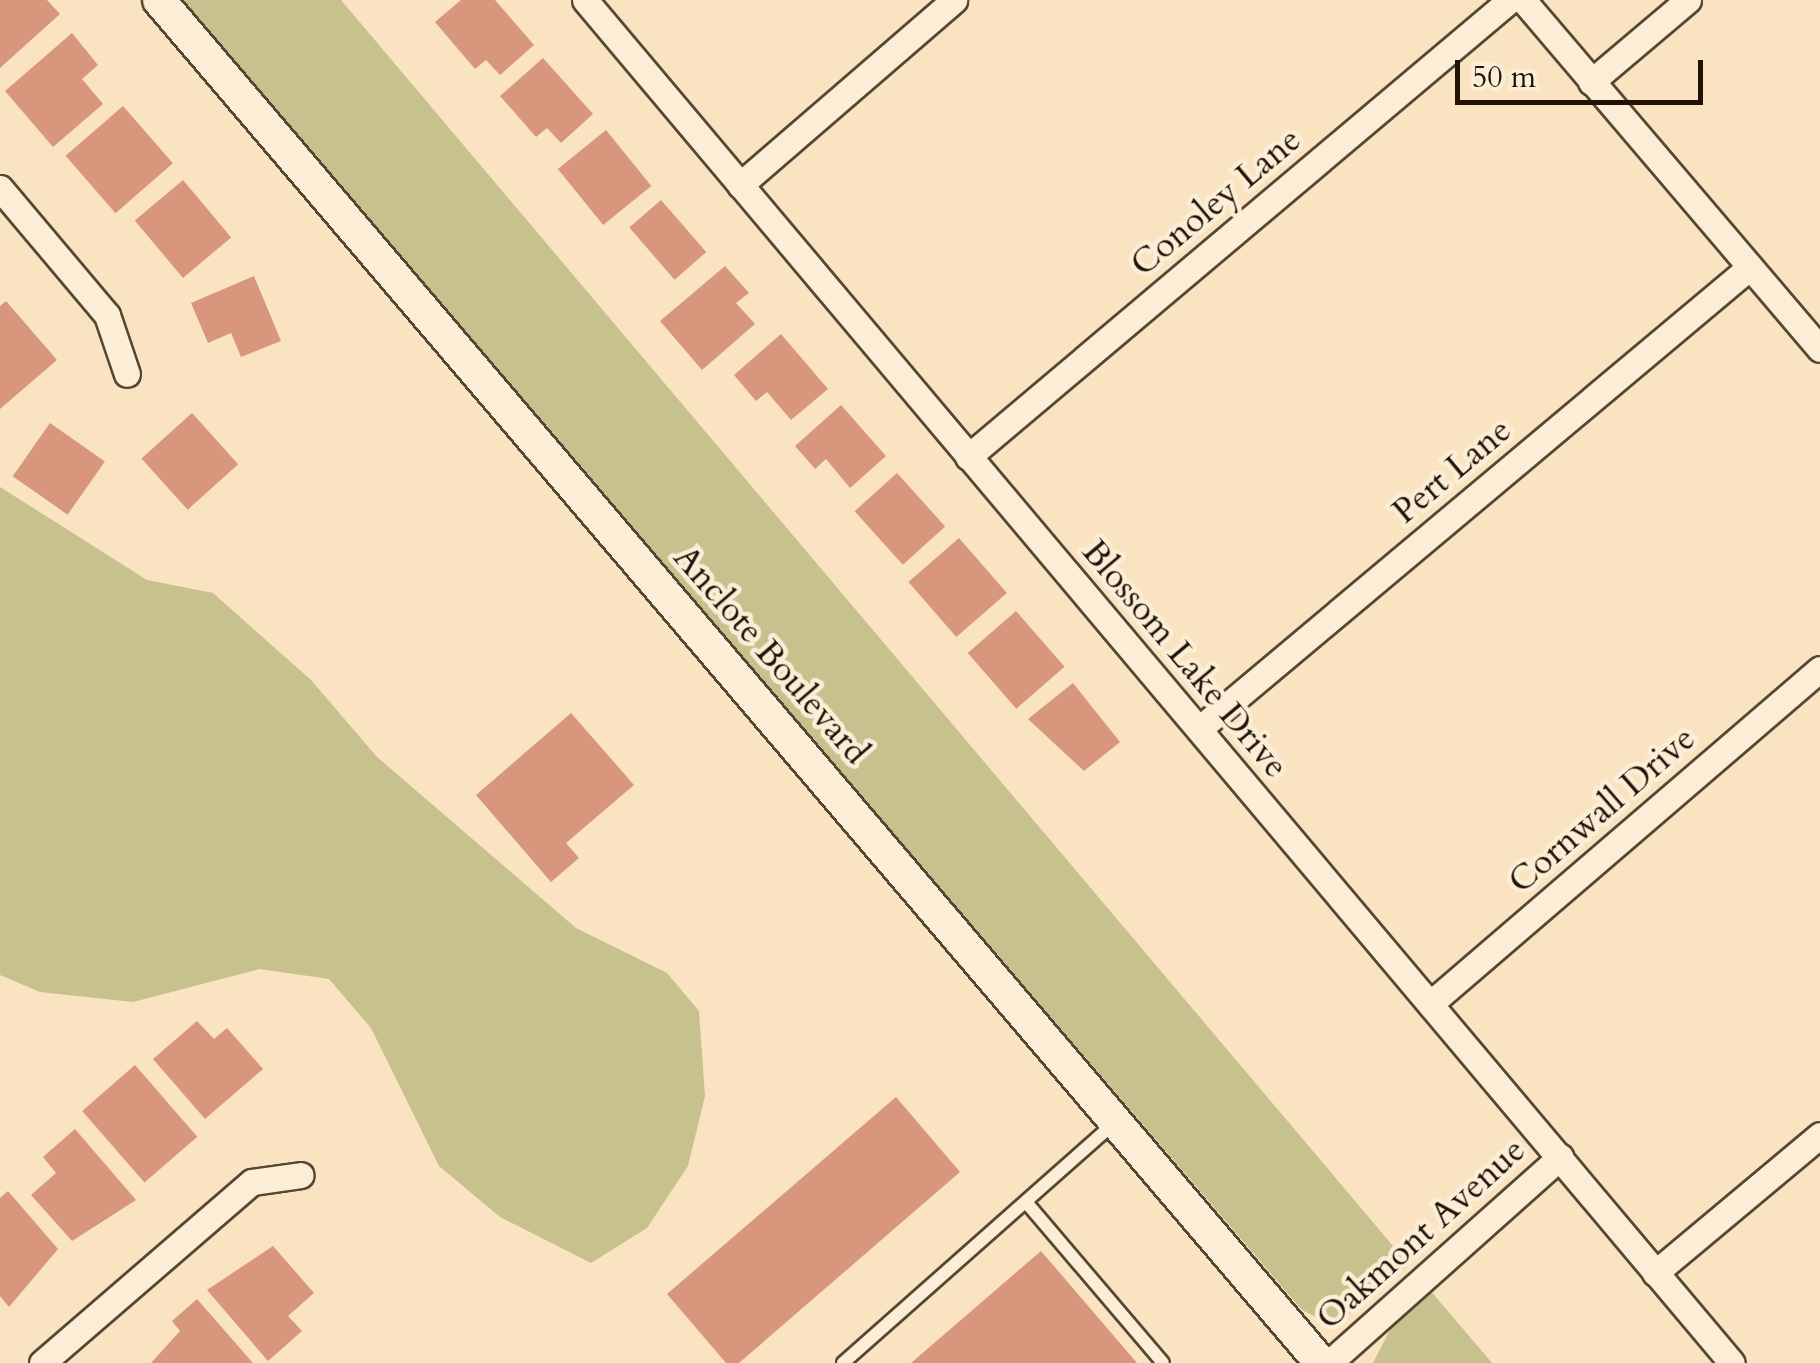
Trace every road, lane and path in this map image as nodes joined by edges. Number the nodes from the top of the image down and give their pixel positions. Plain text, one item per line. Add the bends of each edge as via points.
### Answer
1 (159, 0) edge
2 (585, 0) edge
3 (954, 0) edge
4 (1510, 0) edge
5 (1524, 0) edge
6 (1688, 0) edge
7 (1591, 82) junction
8 (740, 185) junction
9 (0, 188) edge
10 (9, 217) edge
11 (1750, 267) junction
12 (1820, 349) edge
13 (127, 374) dead end
14 (968, 457) junction
15 (1820, 669) edge
16 (1199, 730) junction
17 (1430, 1004) junction
18 (1117, 1121) junction
19 (1820, 1134) edge
20 (1560, 1157) junction
21 (300, 1175) dead end
22 (1026, 1202) junction
23 (1655, 1272) junction
24 (42, 1363) edge
25 (843, 1363) edge
26 (1163, 1363) edge
27 (1321, 1363) edge
28 (1329, 1363) edge
29 (1732, 1363) edge

1 - 18 street, Anclote Boulevard
2 - 8 street, Blossom Lake Drive
3 - 8 street
4 - 14 street, Conoley Lane
5 - 7 street
6 - 7 street
7 - 11 street
8 - 14 street, Blossom Lake Drive
9 - 10 street
10 - 13 street via 107,315
11 - 12 street
11 - 16 street, Pert Lane
14 - 16 street, Blossom Lake Drive
15 - 17 street, Cornwall Drive
16 - 17 street, Blossom Lake Drive
17 - 20 street, Blossom Lake Drive
18 - 22 lane
18 - 27 street, Anclote Boulevard
19 - 23 street
20 - 23 street, Blossom Lake Drive
20 - 28 street, Oakmont Avenue
21 - 24 street via 252,1182
22 - 25 lane
22 - 26 lane
23 - 29 street, Blossom Lake Drive

